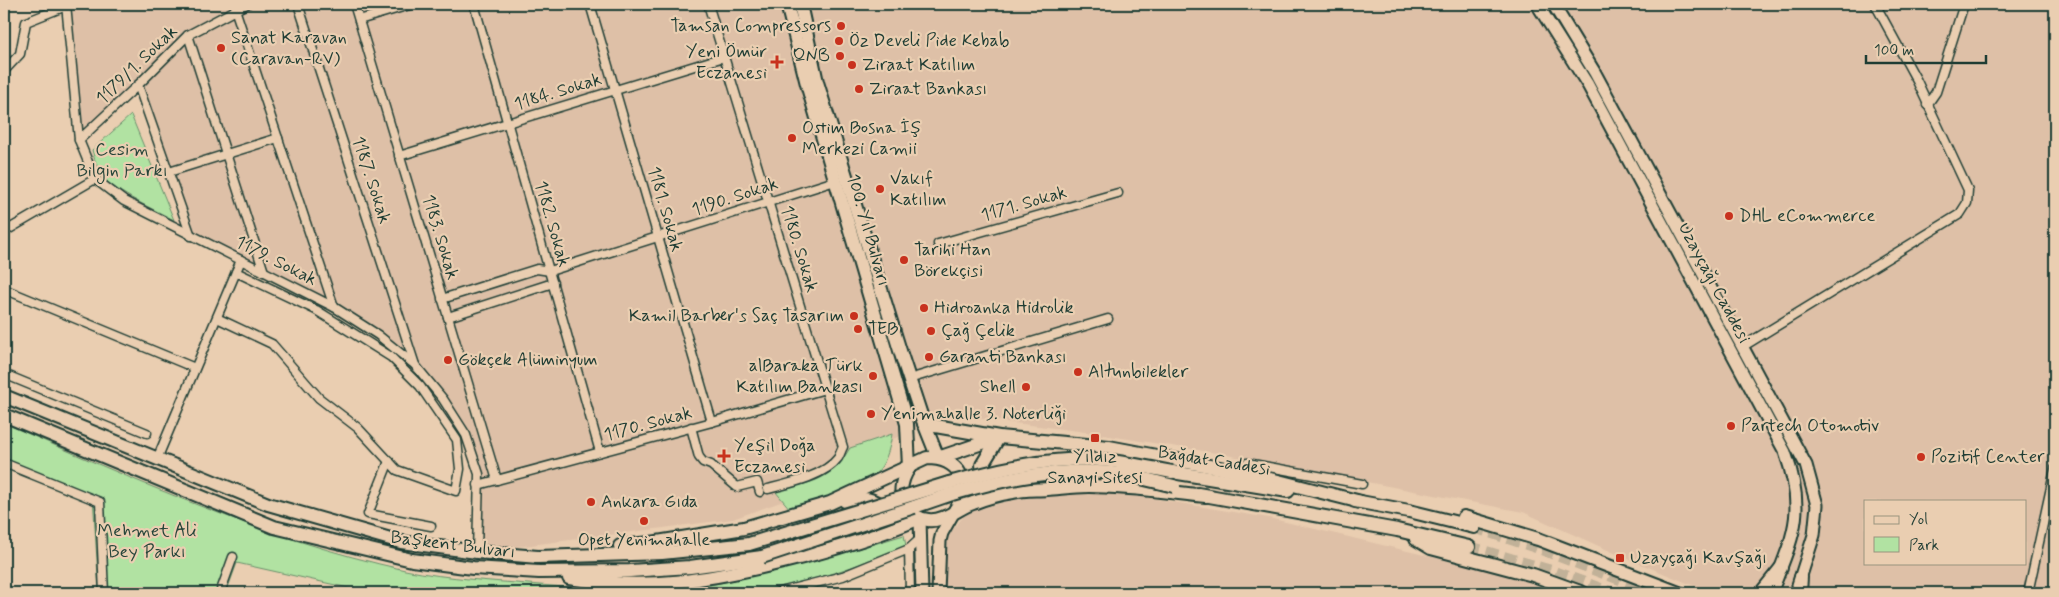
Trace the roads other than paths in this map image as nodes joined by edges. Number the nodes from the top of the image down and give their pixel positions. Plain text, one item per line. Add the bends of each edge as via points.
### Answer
1 (247, 4) edge
2 (298, 4) edge
3 (354, 4) edge
4 (413, 4) edge
5 (474, 4) edge
6 (590, 4) edge
7 (708, 4) edge
8 (787, 4) edge
9 (800, 4) edge
10 (1537, 4) edge
11 (1552, 4) edge
12 (1876, 4) edge
13 (1964, 4) edge
14 (66, 5) edge
15 (235, 9) junction
16 (359, 20) junction
17 (188, 35) junction
18 (724, 57) junction
19 (4, 71) edge
20 (138, 85) junction
21 (615, 90) junction
22 (1927, 105) junction
23 (508, 123) junction
24 (278, 138) junction
25 (79, 140) junction
26 (226, 154) junction
27 (400, 156) junction
28 (169, 172) junction
29 (95, 179) junction
30 (835, 181) junction
31 (1118, 193) dead end
32 (768, 202) junction
33 (4, 232) edge
34 (191, 236) junction
35 (658, 237) junction
36 (938, 244) dead end
37 (241, 260) junction
38 (550, 271) junction
39 (236, 272) junction
40 (264, 272) junction
41 (553, 283) junction
42 (4, 289) edge
43 (442, 299) junction
44 (334, 307) junction
45 (448, 317) junction
46 (217, 318) junction
47 (1108, 319) dead end
48 (1742, 347) junction
49 (415, 365) junction
50 (195, 368) junction
51 (4, 374) edge
52 (909, 379) junction
53 (825, 389) junction
54 (4, 396) edge
55 (4, 414) edge
56 (712, 422) junction
57 (907, 424) junction
58 (924, 424) junction
59 (691, 428) junction
60 (147, 433) dead end
61 (999, 437) junction
62 (600, 452) junction
63 (938, 458) junction
64 (157, 459) junction
65 (389, 461) junction
66 (4, 463) edge
67 (1247, 463) dead end
68 (908, 468) junction
69 (2055, 470) edge
70 (497, 480) junction
71 (1362, 484) dead end
72 (478, 485) junction
73 (950, 488) junction
74 (1008, 493) junction
75 (1206, 496) junction
76 (1361, 502) junction
77 (830, 503) junction
78 (915, 507) junction
79 (955, 510) junction
80 (1409, 511) junction
81 (431, 526) dead end
82 (1474, 527) tunnel mouth
83 (1402, 532) junction
84 (877, 534) junction
85 (920, 539) junction
86 (1469, 547) tunnel mouth
87 (909, 550) junction
88 (477, 552) junction
89 (538, 556) junction
90 (233, 557) dead end
91 (1781, 568) junction
92 (539, 572) junction
93 (1801, 577) junction
94 (104, 593) edge
95 (220, 593) edge
96 (776, 593) edge
97 (910, 593) edge
98 (922, 593) edge
99 (938, 593) edge
100 (1583, 593) edge
101 (1679, 593) edge
102 (1762, 593) edge
103 (1771, 593) edge
104 (1795, 593) edge
105 (1800, 593) edge
106 (2028, 593) edge

1 - 15 street, 1179/1. Sokak
2 - 49 street, 1187. Sokak
3 - 16 street, 1183. Sokak
4 - 16 street
5 - 23 street, 1182. Sokak
6 - 21 street, 1181. Sokak
7 - 18 street, 1180. Sokak
8 - 30 main road, 100. Yıl Bulvarı
9 - 52 main road, 100. Yıl Bulvarı via 817,82
10 - 91 main road, Uzayçağı Caddesi via 1588,85 1785,452 1797,501 1796,525
11 - 48 main road, Uzayçağı Caddesi via 1595,73
12 - 22 street
13 - 22 street via 1936,92
14 - 19 street via 26,22 20,54
14 - 25 street
15 - 17 street, 1179/1. Sokak
15 - 24 street
16 - 27 street, 1183. Sokak
17 - 20 street, 1179/1. Sokak
17 - 26 street
18 - 21 street, 1184. Sokak
18 - 32 street, 1180. Sokak
20 - 25 street, 1179/1. Sokak
20 - 28 street
21 - 23 street, 1184. Sokak
21 - 35 street, 1181. Sokak
22 - 48 street via 1968,190 1963,211
23 - 27 street, 1184. Sokak
23 - 38 street, 1182. Sokak
24 - 26 street
24 - 44 street
25 - 29 street
26 - 28 street
26 - 40 street
27 - 43 street, 1183. Sokak
28 - 34 street
29 - 33 street
29 - 34 street, 1179. Sokak via 124,201
30 - 32 street, 1190. Sokak
30 - 57 main road, 100. Yıl Bulvarı
31 - 36 street, 1171. Sokak
32 - 35 street, 1190. Sokak
32 - 53 street, 1180. Sokak
34 - 37 street, 1179. Sokak
35 - 38 street, 1190. Sokak
35 - 56 street, 1181. Sokak
37 - 39 street
37 - 40 street, 1179. Sokak
38 - 41 street, 1182. Sokak
38 - 43 street, 1190. Sokak via 537,269
39 - 46 street
39 - 65 street via 316,310 391,357 420,386 457,440 460,470 456,491 397,470
40 - 44 street, 1179. Sokak
41 - 45 street
41 - 62 street, 1182. Sokak
42 - 50 street
43 - 45 street, 1183. Sokak
44 - 49 street, 1179. Sokak via 378,335
45 - 70 street, 1183. Sokak
46 - 50 street
46 - 65 street via 272,344 320,398 358,428
47 - 52 street
48 - 93 main road, Uzayçağı Caddesi via 1806,465 1817,505 1814,535
49 - 72 street, 1179. Sokak via 466,434 478,474
50 - 64 street
51 - 60 street
52 - 58 main road, 100. Yıl Bulvarı
53 - 56 street, 1170. Sokak
53 - 59 street, 1180. Sokak via 842,447 838,458 821,472 797,482 764,491 757,482 737,487 699,457
54 - 64 main road, Başkent Bulvarı
55 - 92 main road, Başkent Bulvarı via 274,526 412,560
56 - 59 street, 1170. Sokak
57 - 58 main road via 919,430
57 - 68 main road, 100. Yıl Bulvarı
58 - 61 main road
58 - 63 main road, 100. Yıl Bulvarı
59 - 62 street, 1170. Sokak
61 - 63 main road
61 - 74 main road via 982,465 985,481 998,491
61 - 76 main road via 1109,447 1246,473
62 - 70 street, 1170. Sokak
63 - 68 main road via 917,461
63 - 79 main road via 950,463 963,484 963,494
64 - 88 main road, Başkent Bulvarı via 268,504 401,542
65 - 81 street via 368,514
66 - 94 street via 100,502
67 - 71 street
68 - 77 main road
68 - 78 main road, 100. Yıl Bulvarı via 900,486 901,496 908,509
69 - 106 street
70 - 72 street, 1170. Sokak
72 - 88 street, 1179. Sokak
73 - 75 main road, Bağdat Caddesi, bridge via 1073,472 1122,474
73 - 76 main road, Bağdat Caddesi, bridge via 1023,464 1111,461
73 - 78 main road
74 - 75 main road via 1087,486
74 - 79 main road
75 - 83 main road, Bağdat Caddesi
76 - 80 main road, Bağdat Caddesi
77 - 84 main road via 866,498 876,501 887,510 886,522
77 - 89 main road via 744,528
78 - 79 main road via 929,520 938,520
78 - 84 main road
78 - 85 main road
78 - 89 main road, Başkent Bulvarı, bridge via 750,544 662,553
78 - 92 main road, Başkent Bulvarı, bridge via 762,557 662,570
79 - 99 main road via 940,541
80 - 82 main road, Bağdat Caddesi
80 - 101 main road via 1439,512 1483,521
83 - 86 main road, Bağdat Caddesi
83 - 100 main road via 1431,548 1533,575
84 - 92 main road via 827,551 692,582 592,582
85 - 87 street
85 - 98 main road
87 - 96 street via 843,576
87 - 97 street
88 - 89 main road, Başkent Bulvarı
90 - 95 street
91 - 102 main road
91 - 103 main road, Uzayçağı Caddesi
93 - 104 main road, Uzayçağı Caddesi
93 - 105 main road

